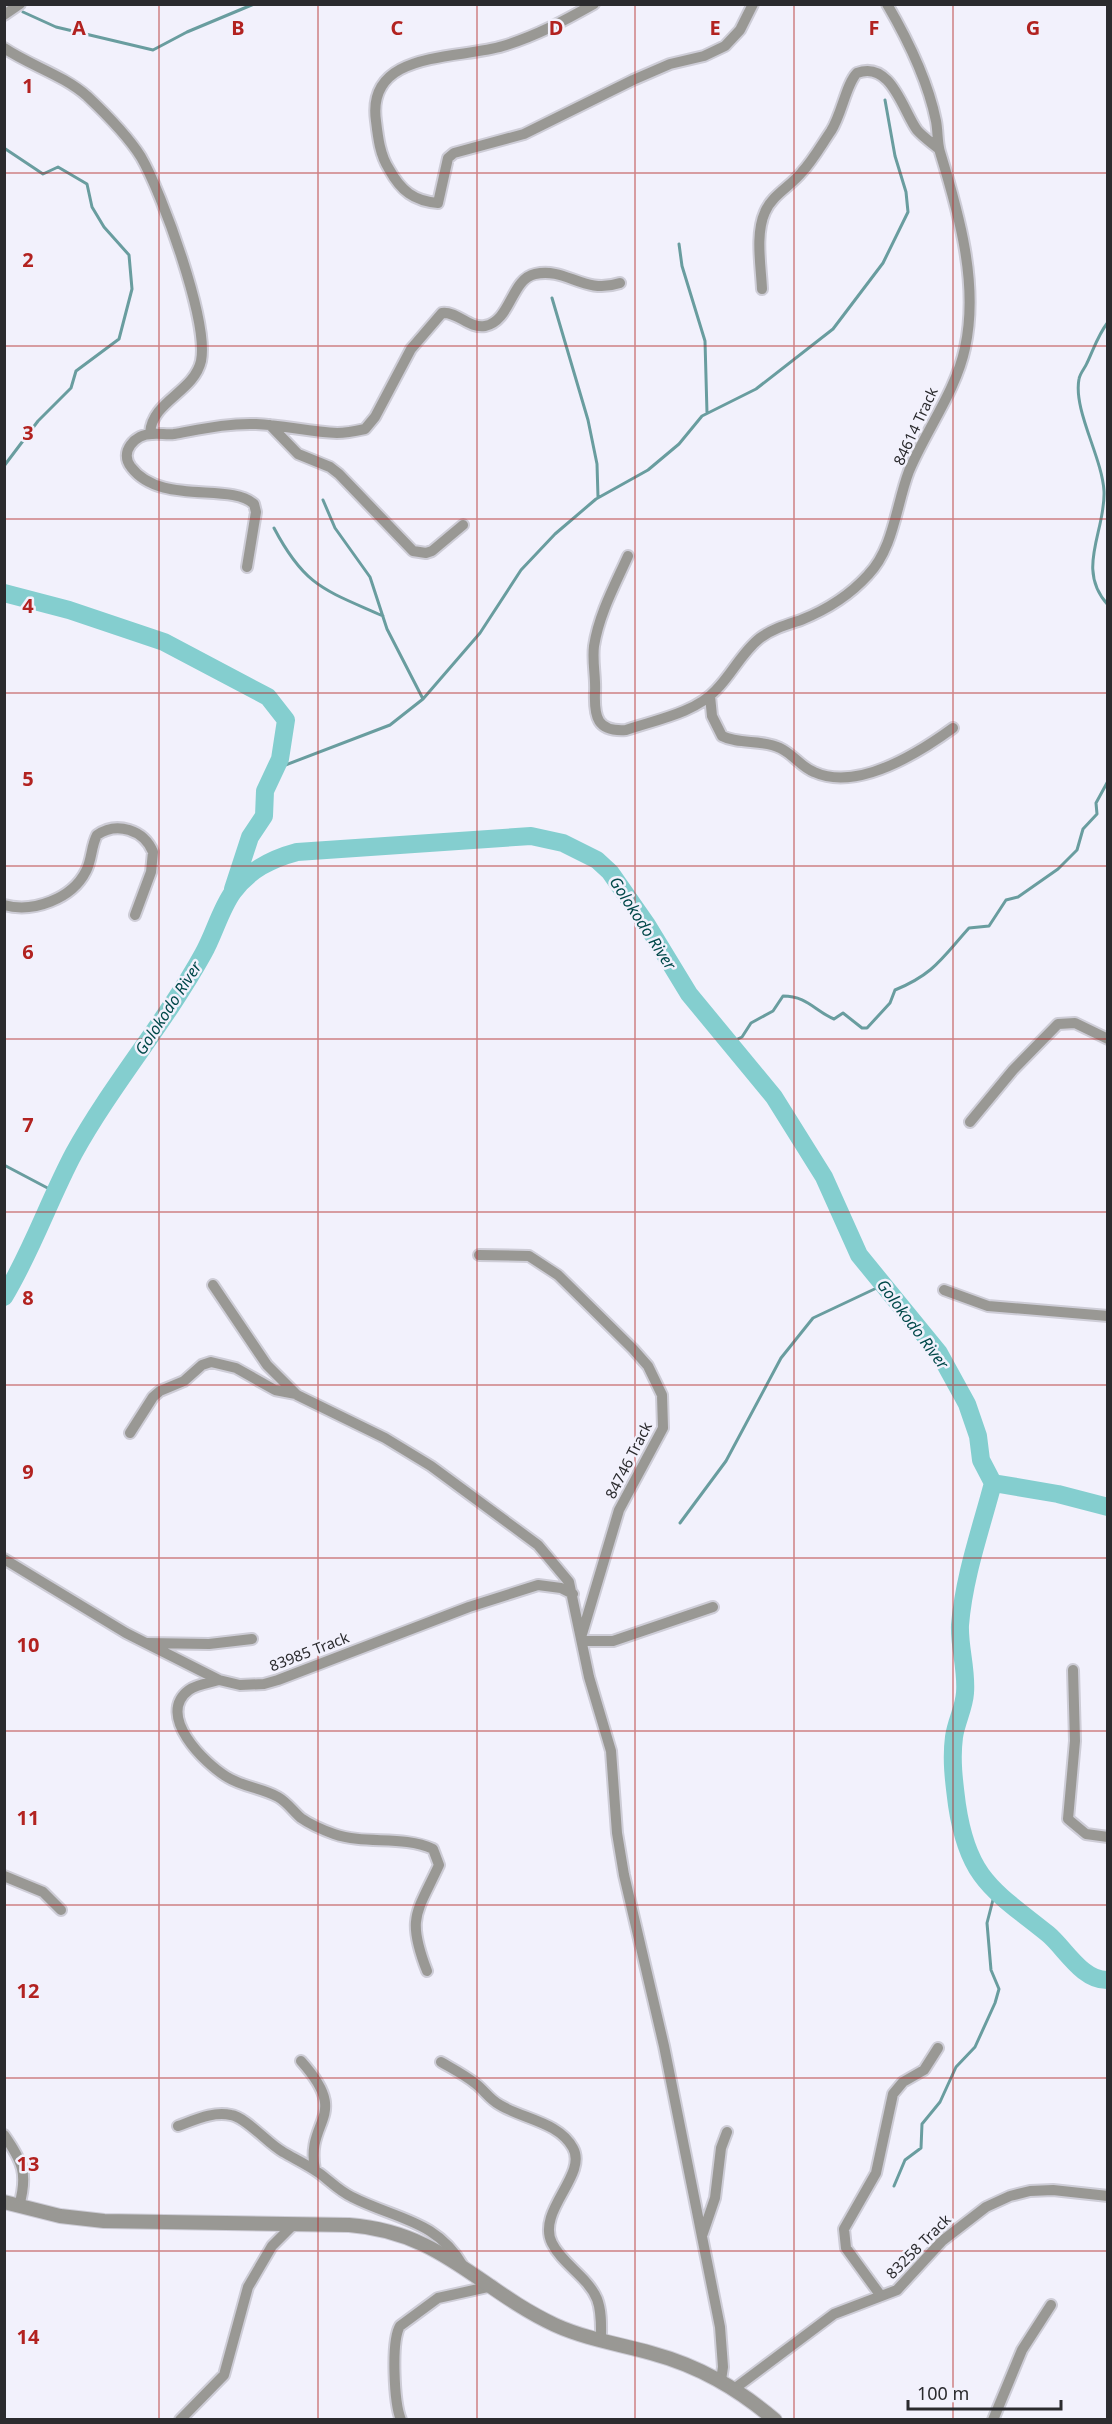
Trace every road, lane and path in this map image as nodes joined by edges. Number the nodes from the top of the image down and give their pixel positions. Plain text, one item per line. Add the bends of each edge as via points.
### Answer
1 (20, 4) edge
2 (594, 4) edge
3 (753, 4) edge
4 (887, 4) edge
5 (4, 15) edge
6 (4, 48) edge
7 (939, 149) junction
8 (620, 283) dead end
9 (762, 289) dead end
10 (270, 425) junction
11 (150, 433) junction
12 (463, 525) dead end
13 (628, 556) dead end
14 (247, 567) dead end
15 (710, 696) junction
16 (953, 728) dead end
17 (4, 905) edge
18 (135, 915) dead end
19 (1107, 1039) edge
20 (970, 1122) dead end
21 (479, 1255) dead end
22 (213, 1285) dead end
23 (944, 1290) dead end
24 (1107, 1316) edge
25 (297, 1395) junction
26 (130, 1433) dead end
27 (4, 1559) edge
28 (573, 1594) junction
29 (713, 1606) dead end
30 (582, 1638) junction
31 (252, 1639) dead end
32 (146, 1643) junction
33 (1073, 1670) dead end
34 (219, 1680) junction
35 (1107, 1837) edge
36 (4, 1876) edge
37 (61, 1910) dead end
38 (427, 1971) dead end
39 (938, 2048) dead end
40 (301, 2061) dead end
41 (441, 2062) dead end
42 (178, 2126) dead end
43 (727, 2132) dead end
44 (4, 2135) edge
45 (315, 2170) junction
46 (1107, 2196) edge
47 (4, 2202) edge
48 (19, 2206) junction
49 (294, 2224) junction
50 (702, 2237) junction
51 (462, 2266) junction
52 (492, 2286) junction
53 (881, 2296) junction
54 (1051, 2305) dead end
55 (601, 2340) junction
56 (720, 2380) junction
57 (734, 2389) junction
58 (180, 2420) edge
59 (401, 2420) edge
60 (774, 2420) edge
61 (993, 2420) edge

1 - 5 street
2 - 3 street via 534,36 472,54 424,60 382,82 374,108 379,144 386,164 403,190 422,202 438,203 448,158 454,153 524,134 633,80 725,46 740,30
4 - 7 street, 84614 Track via 926,86
6 - 11 street via 64,79 115,126 140,155 178,244 192,294 201,358 195,375 154,416
7 - 9 street via 918,131 898,92 889,83 872,72 857,73 832,130 803,171 764,214
7 - 15 street, 84614 Track via 957,216 971,297 968,337 957,374 901,491 887,545 868,575 841,599 771,631 754,643
8 - 10 street via 599,289 552,274 535,274 522,283 490,324 479,326 447,312 440,314 411,349 375,417 364,429 337,433
10 - 11 street
10 - 12 street via 298,454 339,474 413,550 432,551
11 - 14 street via 133,442 126,452 128,464 142,478 159,487 239,497 254,504
13 - 15 street, 84614 Track via 604,609 594,646 593,708 597,718 610,730 626,730 684,710
15 - 16 street via 712,716 722,736 781,748 807,769 826,776 868,773 893,764 919,753
17 - 18 street via 34,908 73,888 88,869 97,835 123,828 138,833 153,852 151,872
19 - 20 street via 1075,1023 1058,1024
21 - 30 street, 84746 Track via 529,1257 558,1275 648,1366 662,1395 663,1428 619,1510
22 - 25 street via 267,1365
23 - 24 street via 988,1306
25 - 26 street via 275,1390 236,1368 211,1362 184,1382 160,1391
25 - 28 street via 385,1438 478,1499 538,1545 569,1582
27 - 32 street, 83985 Track
28 - 30 street
28 - 34 street, 83985 Track via 538,1585 264,1684
29 - 30 street via 613,1641
30 - 50 street via 589,1677 612,1752 623,1867
31 - 32 street via 209,1644
32 - 34 street, 83985 Track
33 - 35 street via 1075,1741 1068,1819 1086,1834
34 - 38 street via 188,1691 179,1707 180,1725 190,1746 207,1764 242,1785 279,1797 321,1829 361,1840 410,1843 433,1850 439,1865 422,1894 415,1935
36 - 37 street via 43,1892
39 - 53 street via 924,2070 903,2082 893,2094 876,2173 844,2229 846,2248
40 - 45 street via 326,2101 313,2150
41 - 55 street via 476,2084 497,2104 558,2132 575,2150 576,2159 550,2220 549,2234 552,2244 597,2300
42 - 45 street via 203,2117 238,2117 272,2146
43 - 50 street via 721,2148 715,2198
44 - 48 street via 24,2170
45 - 51 street via 351,2197 416,2222 439,2236 454,2249
46 - 53 street, 83258 Track via 1053,2190 1010,2196 994,2203 962,2223 905,2283
47 - 48 street
48 - 49 street via 104,2221
49 - 51 street via 389,2231 411,2237
49 - 58 street via 272,2246 248,2287 224,2375
50 - 56 street via 720,2327
51 - 52 street
52 - 55 street via 552,2324
52 - 59 street via 438,2298 400,2326 396,2348 397,2407
53 - 57 street, 83258 Track via 834,2314
54 - 61 street via 1017,2360
55 - 56 street via 685,2364
56 - 57 street
57 - 60 street

